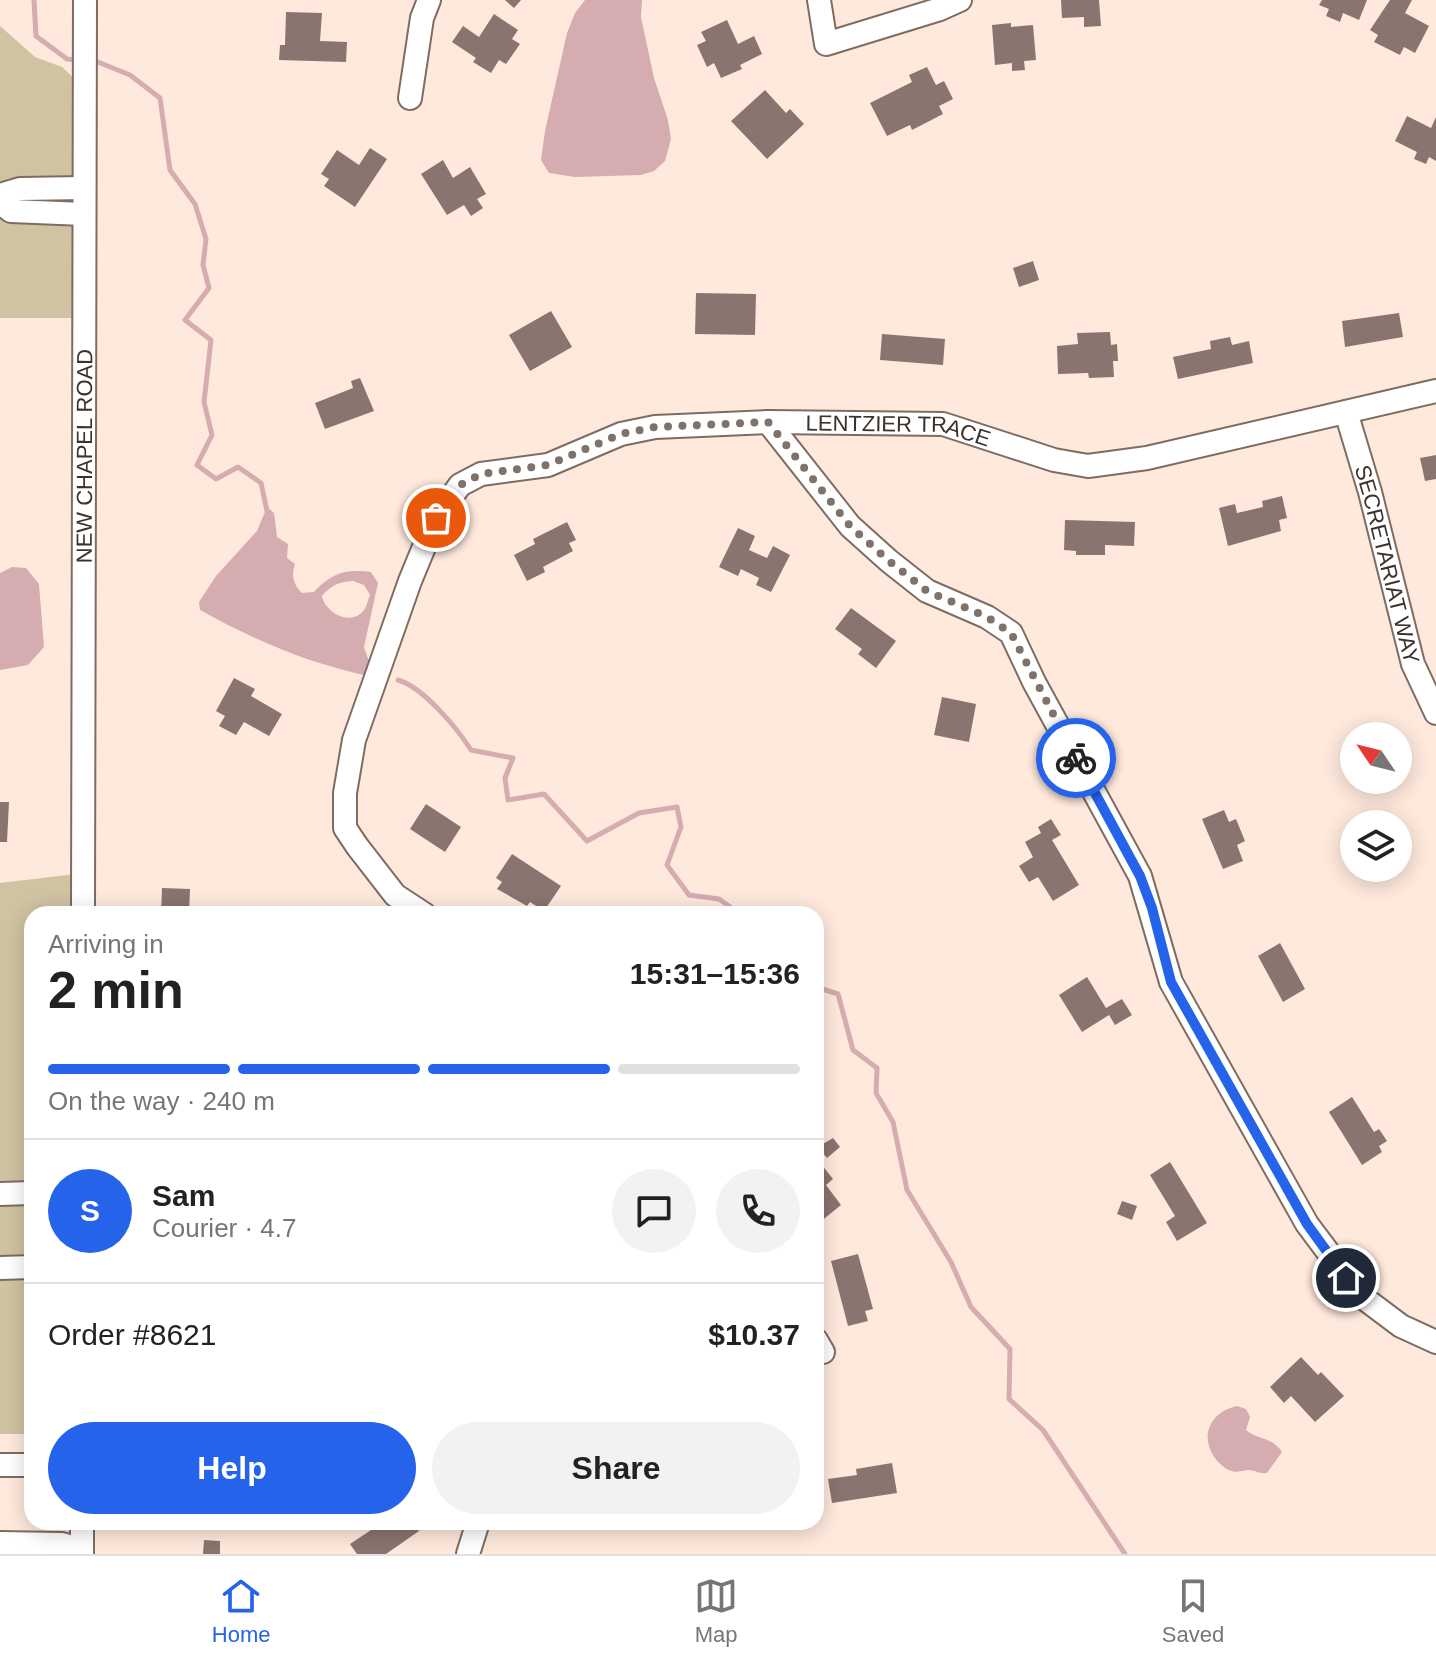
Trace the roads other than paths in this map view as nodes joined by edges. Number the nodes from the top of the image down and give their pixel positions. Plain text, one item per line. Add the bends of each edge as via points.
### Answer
1 (85, 0) edge
2 (429, 0) edge
3 (819, 0) edge
4 (960, 0) edge
5 (410, 98) dead end
6 (84, 188) junction
7 (0, 195) edge
8 (0, 203) edge
9 (84, 214) junction
10 (1436, 391) edge
11 (1346, 412) junction
12 (768, 422) junction
13 (1436, 713) edge
14 (83, 906) edge
15 (412, 906) edge
16 (24, 1193) edge
17 (0, 1194) edge
18 (24, 1267) edge
19 (0, 1268) edge
20 (1436, 1342) edge
21 (0, 1465) edge
22 (24, 1465) edge
23 (82, 1530) edge
24 (476, 1530) edge
25 (0, 1543) edge
26 (82, 1552) edge
27 (468, 1554) edge

1 - 6 street, NEW CHAPEL ROAD
2 - 5 street
3 - 4 street via 826,44
6 - 7 street via 20,189
6 - 9 street, NEW CHAPEL ROAD
8 - 9 street via 11,211
9 - 14 street, NEW CHAPEL ROAD
10 - 11 street, LENTZIER TRACE
11 - 12 street, LENTZIER TRACE via 1147,458 1088,466 943,424
11 - 13 street, SECRETARIAT WAY via 1413,664
12 - 15 street, LENTZIER TRACE via 655,427 621,434 548,465 481,474 460,485 436,518 410,581 354,740 345,793 345,828 395,895
12 - 20 street via 850,526 889,561 927,591 1011,633 1140,876 1171,982 1307,1224 1361,1296 1401,1326
16 - 17 street
18 - 19 street
21 - 22 street
23 - 26 street
24 - 27 street
25 - 26 street via 62,1544

